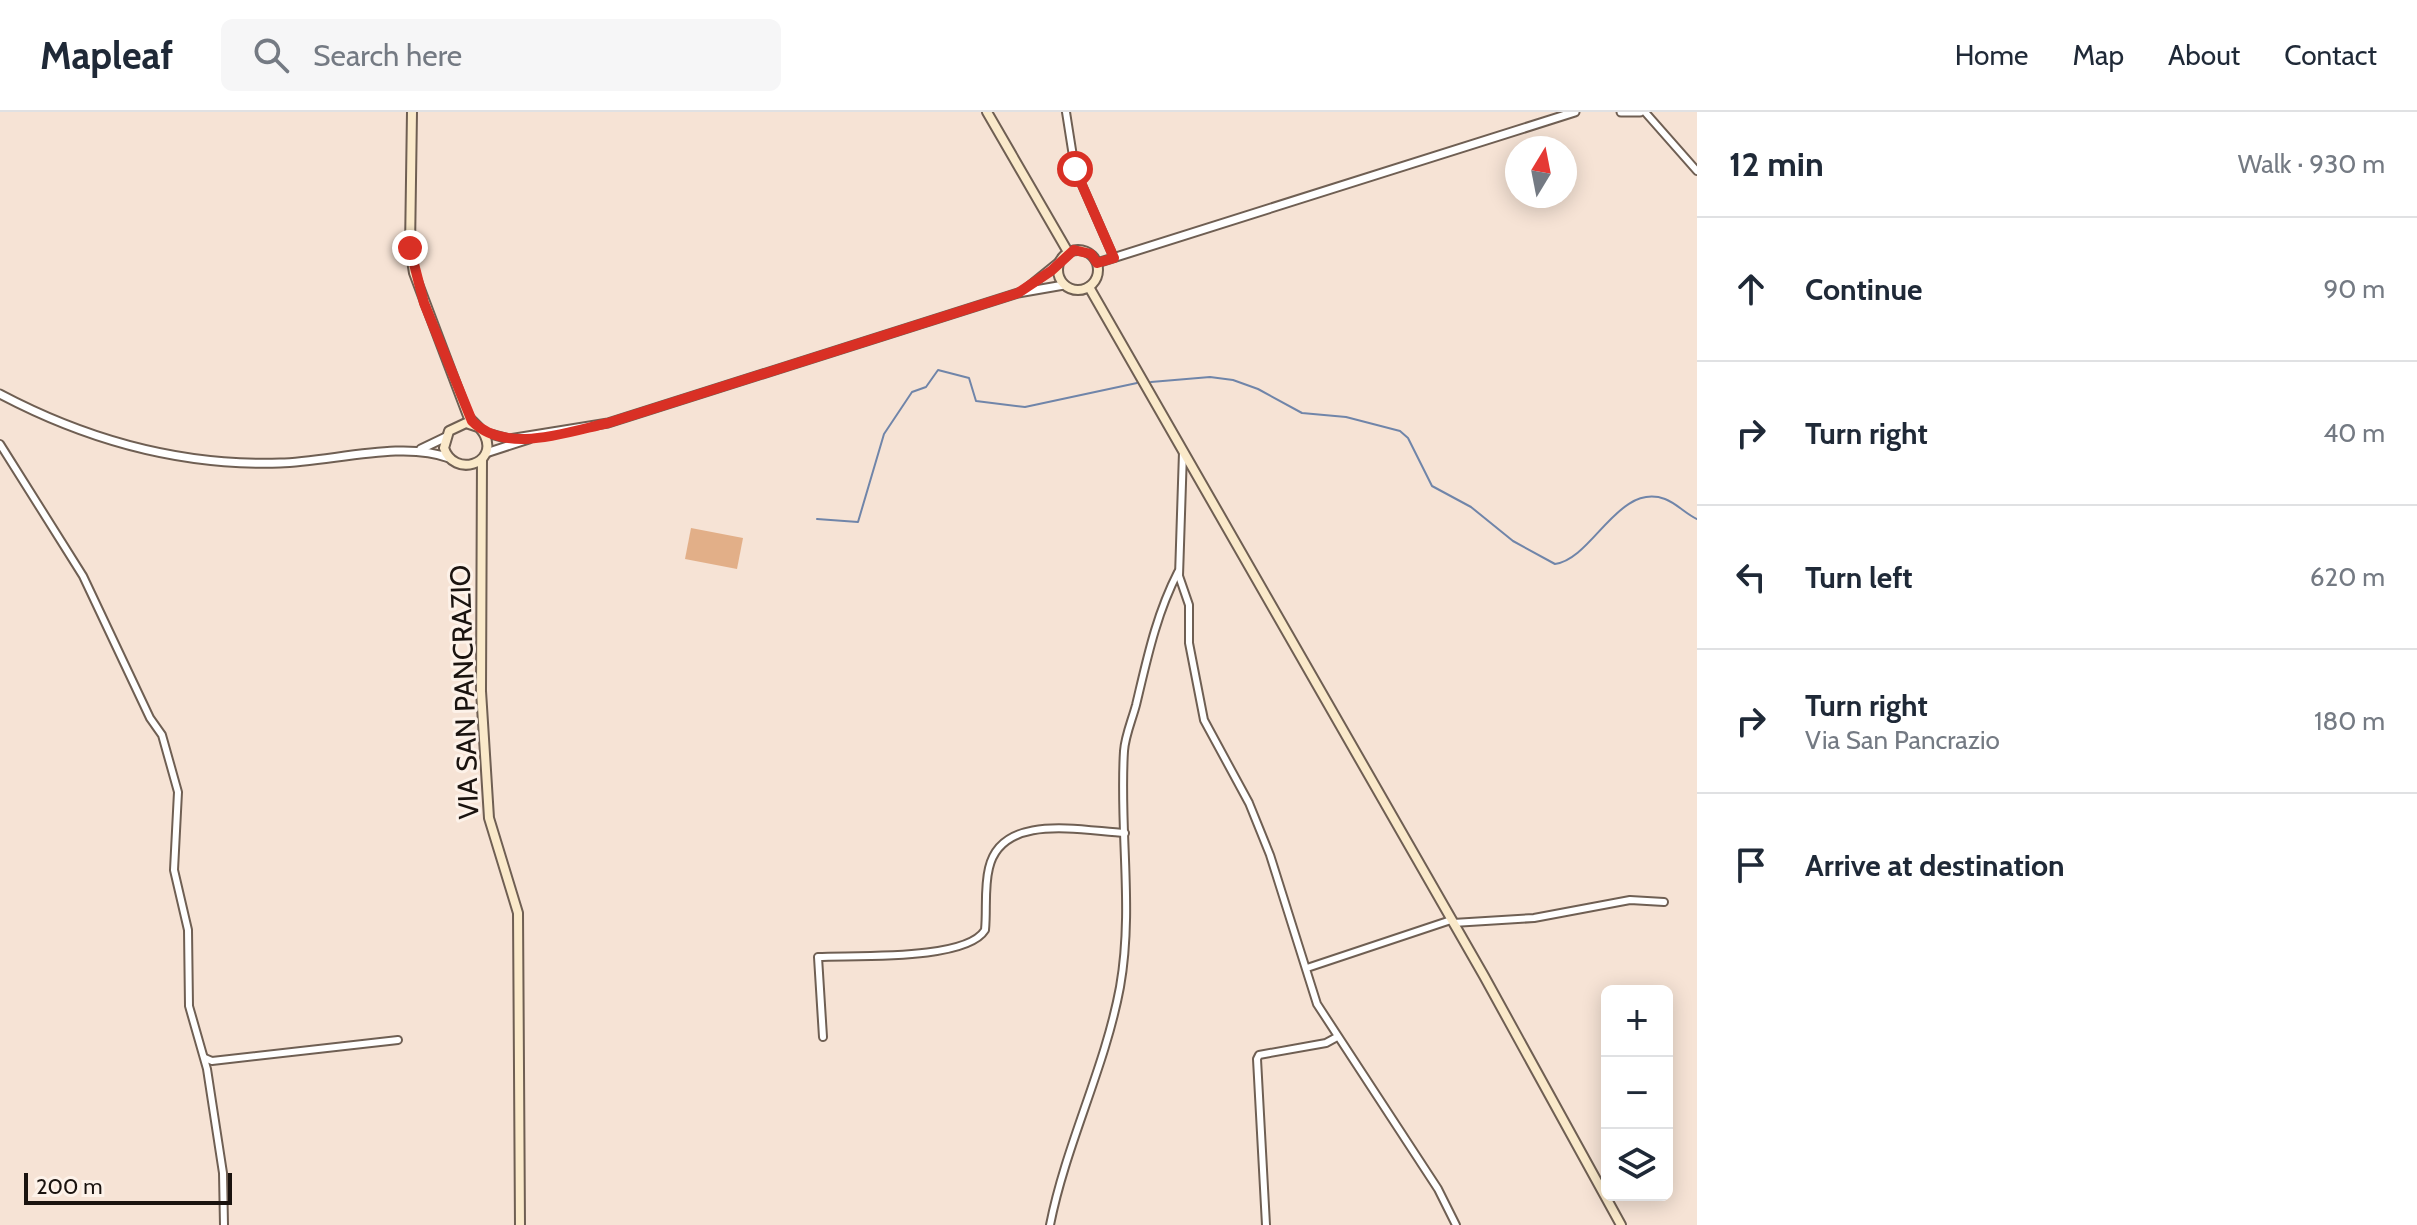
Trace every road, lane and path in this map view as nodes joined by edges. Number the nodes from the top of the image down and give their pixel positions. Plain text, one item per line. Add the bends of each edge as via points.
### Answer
1 (412, 112) edge
2 (987, 112) edge
3 (1066, 112) edge
4 (1575, 112) edge
5 (1621, 112) edge
6 (1642, 112) edge
7 (1697, 171) edge
8 (1068, 252) junction
9 (1114, 258) junction
10 (1059, 262) junction
11 (1097, 263) junction
12 (1064, 285) junction
13 (1089, 287) junction
14 (1018, 293) junction
15 (0, 394) edge
16 (463, 402) junction
17 (481, 430) junction
18 (448, 433) junction
19 (530, 437) junction
20 (0, 444) edge
21 (411, 451) junction
22 (1183, 452) junction
23 (484, 456) junction
24 (449, 458) junction
25 (469, 466) junction
26 (483, 488) junction
27 (1180, 568) junction
28 (1125, 833) junction
29 (1664, 902) dead end
30 (1452, 921) junction
31 (1307, 968) junction
32 (823, 1037) dead end
33 (1337, 1037) junction
34 (398, 1040) dead end
35 (205, 1058) junction
36 (224, 1225) edge
37 (520, 1225) edge
38 (1050, 1225) edge
39 (1266, 1225) edge
40 (1456, 1225) edge
41 (1621, 1225) edge

1 - 16 main road via 412,261
2 - 8 main road
3 - 9 street via 1075,169
4 - 9 street
5 - 6 street
6 - 7 street
8 - 10 main road
8 - 11 main road via 1085,251
9 - 11 street
10 - 12 main road
10 - 14 street
11 - 13 main road via 1096,279
12 - 13 main road via 1076,290
12 - 14 street
13 - 22 main road
14 - 19 street via 608,423
15 - 21 street via 121,445 173,456 281,463
16 - 17 main road
16 - 18 main road
17 - 18 main road via 466,423
17 - 19 street via 500,438
17 - 23 main road
18 - 21 street
18 - 24 main road via 444,448
19 - 23 street
20 - 35 street via 83,576 162,735 178,792 174,870 188,930 189,1006
21 - 24 street
22 - 27 street
22 - 30 main road
23 - 25 main road
23 - 26 main road, VIA SAN PANCRAZIO
24 - 25 main road
25 - 26 main road
26 - 37 main road, VIA SAN PANCRAZIO via 481,691 489,818 518,913
27 - 28 street via 1158,617 1124,749
27 - 31 street via 1204,720 1249,803
28 - 32 street via 1046,830 1004,840 988,869 985,930 972,940 923,954 818,957
28 - 38 street via 1128,923 1112,1027
29 - 30 street via 1630,900 1534,918
30 - 31 street
30 - 41 main road
31 - 33 street via 1317,1004
33 - 39 street via 1257,1059
33 - 40 street via 1438,1189
34 - 35 street
35 - 36 street via 225,1191

